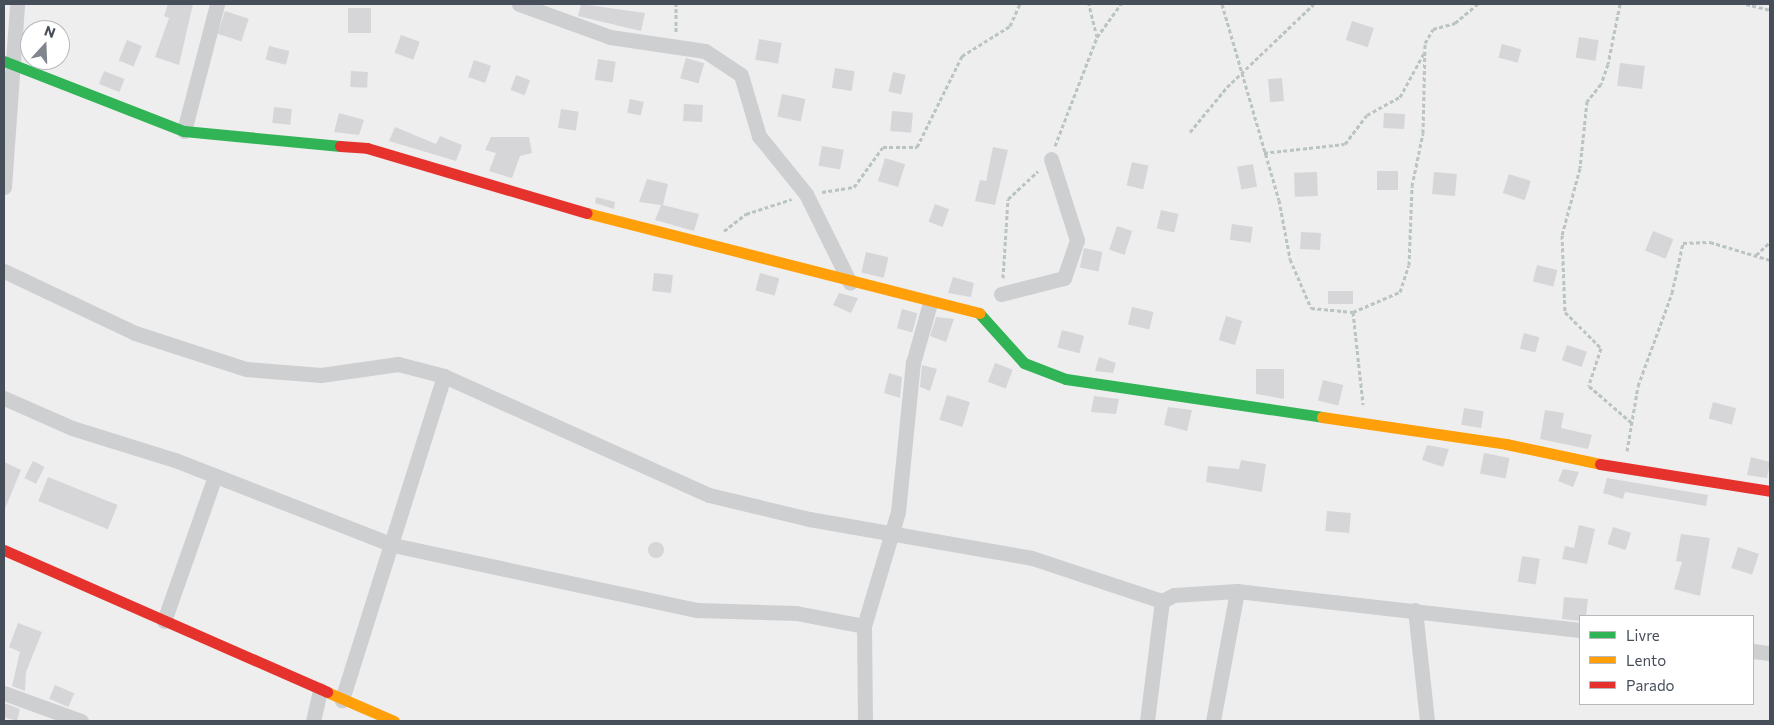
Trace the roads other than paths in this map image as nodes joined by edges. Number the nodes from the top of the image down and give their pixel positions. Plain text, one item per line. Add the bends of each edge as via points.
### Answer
1 (17, 4) edge
2 (217, 4) edge
3 (519, 4) edge
4 (8, 63) edge
5 (184, 131) junction
6 (1051, 159) dead end
7 (4, 186) edge
8 (4, 271) edge
9 (850, 284) junction
10 (1001, 294) dead end
11 (930, 303) junction
12 (444, 376) junction
13 (4, 398) edge
14 (215, 476) junction
15 (1770, 491) edge
16 (890, 532) junction
17 (393, 545) junction
18 (4, 550) edge
19 (1237, 591) junction
20 (1162, 600) junction
21 (1415, 610) junction
22 (164, 621) junction
23 (864, 626) junction
24 (1579, 630) edge
25 (1754, 651) edge
26 (1770, 653) edge
27 (320, 690) junction
28 (4, 693) edge
29 (342, 700) junction
30 (82, 721) edge
31 (314, 721) edge
32 (394, 721) edge
33 (865, 721) edge
34 (1147, 721) edge
35 (1214, 721) edge
36 (1428, 721) edge

1 - 4 street
2 - 5 street
3 - 9 street via 610,37 705,51 741,75 759,136 806,194
4 - 5 street
4 - 7 street
5 - 9 street via 367,148 703,247
6 - 10 street via 1077,240 1064,278
8 - 12 street via 136,333 246,369 321,375 398,364
9 - 11 street
11 - 15 street via 976,310 1024,363 1066,379 1506,444 1624,468
11 - 16 street via 913,363 898,512
12 - 16 street via 709,495
12 - 17 street
13 - 14 street via 72,428
14 - 17 street
14 - 22 street
16 - 20 street via 1032,558
16 - 23 street
17 - 23 street via 697,610 796,612
17 - 29 street
18 - 22 street
19 - 20 street via 1174,595
19 - 21 street
19 - 35 street
20 - 34 street
21 - 24 street
21 - 36 street
22 - 27 street
23 - 33 street
25 - 26 street
27 - 29 street
27 - 31 street
28 - 30 street
29 - 32 street

